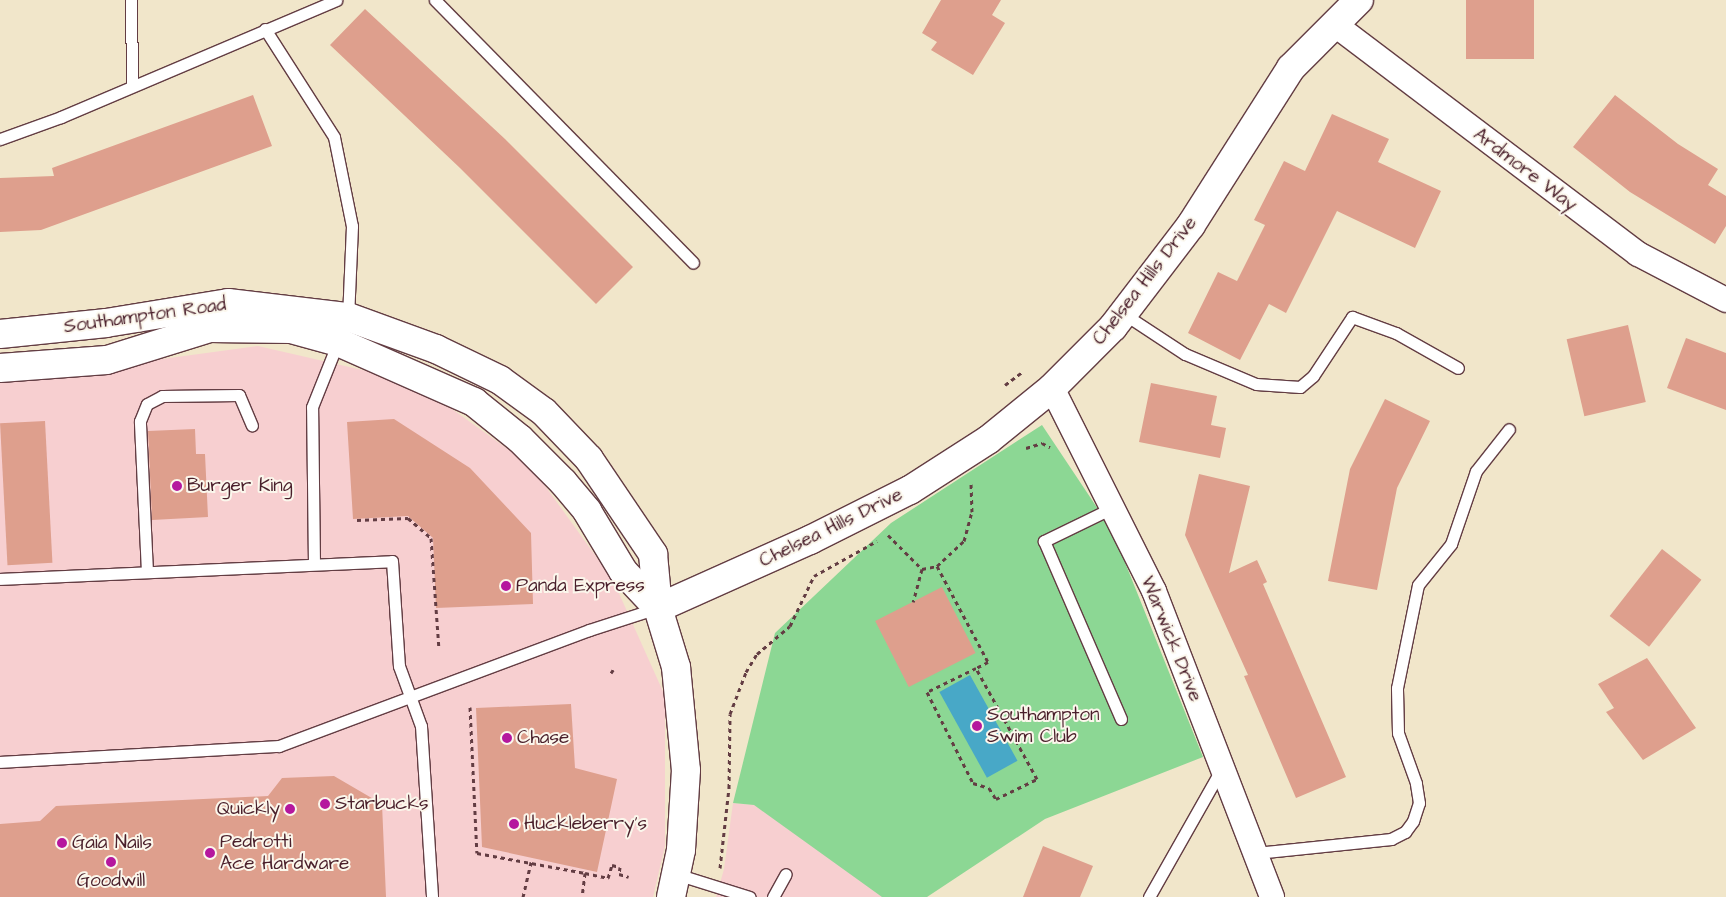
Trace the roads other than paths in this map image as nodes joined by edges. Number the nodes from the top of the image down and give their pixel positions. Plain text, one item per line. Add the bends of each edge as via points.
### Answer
1 (131, 0) edge
2 (336, 0) edge
3 (435, 0) edge
4 (1358, 0) edge
5 (1334, 24) junction
6 (265, 29) junction
7 (132, 85) junction
8 (0, 139) edge
9 (693, 262) dead end
10 (1726, 300) edge
11 (1124, 314) junction
12 (343, 330) junction
13 (0, 334) edge
14 (0, 368) edge
15 (1458, 368) dead end
16 (1052, 388) junction
17 (252, 425) dead end
18 (1509, 429) dead end
19 (1112, 508) junction
20 (314, 564) junction
21 (147, 572) junction
22 (0, 579) edge
23 (658, 608) junction
24 (410, 697) junction
25 (1121, 719) dead end
26 (0, 762) edge
27 (1222, 767) junction
28 (1256, 853) junction
29 (786, 874) dead end
30 (673, 886) edge
31 (432, 897) edge
32 (750, 897) edge
33 (773, 897) edge
34 (1149, 897) edge
35 (1272, 897) edge

1 - 7 lane
2 - 6 lane
3 - 9 lane
4 - 5 street, Chelsea Hills Drive
5 - 10 street, Ardmore Way via 1638,254
5 - 11 street, Chelsea Hills Drive via 1290,68 1191,225
6 - 7 lane
6 - 12 lane via 334,137 352,226
7 - 8 lane
11 - 15 lane via 1185,354 1256,384 1300,387 1313,376 1352,317 1396,333
11 - 16 street, Chelsea Hills Drive
12 - 13 street, Southampton Road via 228,303 106,323
12 - 14 street, Southampton Road via 210,328 107,360
12 - 20 lane via 312,407
12 - 23 street, Southampton Road via 474,402 520,439 575,496 623,571
12 - 23 street, Southampton Road via 436,349 500,380 544,412 589,459 652,554
16 - 19 street, Warwick Drive
16 - 23 street, Chelsea Hills Drive via 988,440 910,490 810,540
17 - 21 lane via 239,395 162,396 147,404 140,421
18 - 28 lane via 1476,471 1460,527 1451,544 1418,585 1397,688 1398,733 1416,783 1419,803 1413,821 1405,832 1391,839
19 - 25 lane via 1044,541
19 - 27 street, Warwick Drive via 1154,591
20 - 21 lane
20 - 24 lane via 392,561 399,666
21 - 22 lane
23 - 24 lane via 594,628
23 - 30 street, Southampton Road via 676,667 686,770 681,850
24 - 26 lane via 279,746
24 - 31 lane via 421,726
27 - 28 street, Warwick Drive
27 - 34 lane
28 - 35 street, Warwick Drive
29 - 33 lane
30 - 32 lane via 715,886

